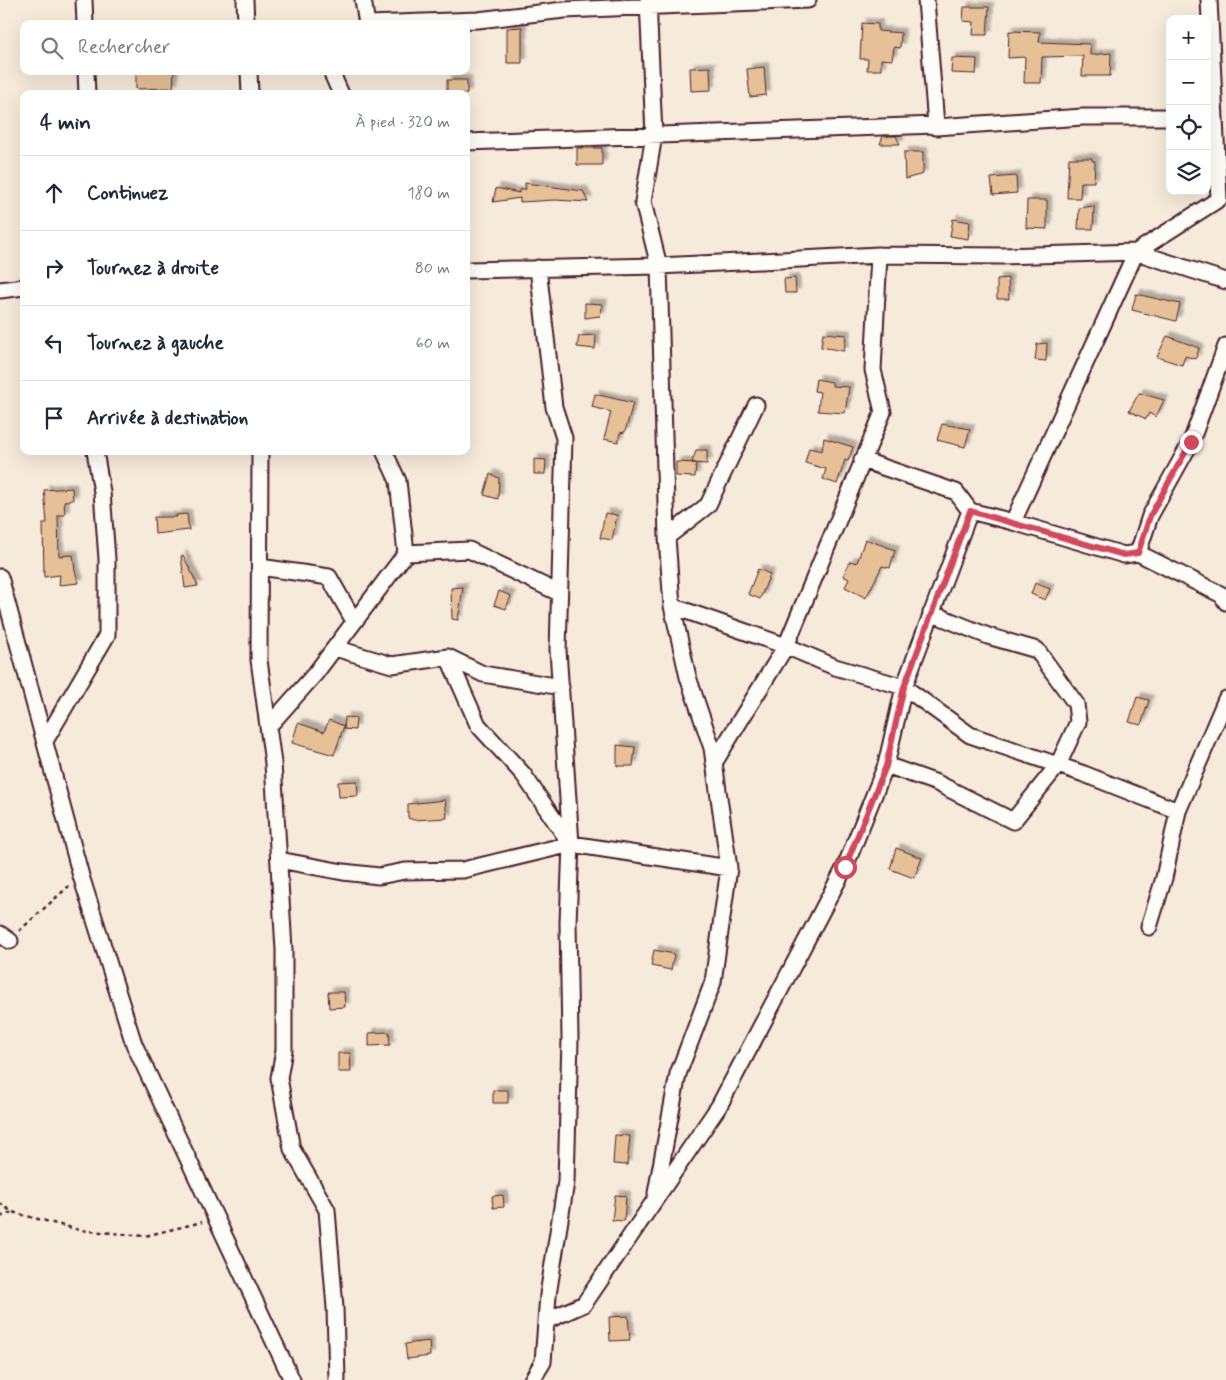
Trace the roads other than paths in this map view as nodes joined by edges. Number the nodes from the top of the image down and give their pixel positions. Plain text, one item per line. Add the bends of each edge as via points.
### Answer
1 (84, 0) edge
2 (245, 0) edge
3 (363, 0) edge
4 (808, 0) edge
5 (926, 0) edge
6 (1209, 0) edge
7 (648, 4) edge
8 (85, 20) edge
9 (246, 20) edge
10 (367, 20) edge
11 (470, 20) edge
12 (86, 75) edge
13 (249, 75) edge
14 (334, 75) edge
15 (87, 90) edge
16 (250, 90) edge
17 (339, 90) edge
18 (1210, 105) edge
19 (1166, 117) edge
20 (936, 125) junction
21 (1211, 126) edge
22 (654, 135) junction
23 (470, 142) edge
24 (1136, 252) junction
25 (879, 255) junction
26 (659, 266) junction
27 (538, 268) junction
28 (470, 270) edge
29 (1226, 281) edge
30 (20, 288) edge
31 (0, 290) edge
32 (1226, 346) edge
33 (756, 405) dead end
34 (96, 455) edge
35 (260, 455) edge
36 (386, 455) edge
37 (862, 460) junction
38 (970, 511) junction
39 (1013, 522) junction
40 (667, 537) junction
41 (406, 553) junction
42 (1138, 553) junction
43 (260, 567) junction
44 (0, 577) edge
45 (559, 593) junction
46 (1226, 602) edge
47 (672, 606) junction
48 (931, 613) junction
49 (354, 621) junction
50 (786, 646) junction
51 (335, 648) junction
52 (448, 657) junction
53 (561, 687) junction
54 (904, 687) junction
55 (1226, 699) edge
56 (268, 727) junction
57 (45, 741) junction
58 (714, 763) junction
59 (1058, 765) junction
60 (886, 766) junction
61 (1178, 811) junction
62 (571, 844) junction
63 (278, 860) junction
64 (729, 868) junction
65 (1149, 927) dead end
66 (655, 1199) junction
67 (546, 1321) junction
68 (292, 1380) edge
69 (337, 1380) edge
70 (532, 1380) edge

1 - 8 street
2 - 9 street
3 - 10 street
4 - 7 street
5 - 20 street
6 - 18 street
7 - 11 street
7 - 22 street
12 - 15 street
13 - 16 street
14 - 17 street
19 - 20 street via 1083,117
20 - 22 street
21 - 24 street via 1219,199
22 - 23 street
22 - 26 street via 643,202
24 - 25 street
24 - 29 street
24 - 39 street
25 - 26 street
25 - 37 street via 873,370 883,412
26 - 27 street
26 - 40 street
27 - 28 street
27 - 45 street via 554,407 564,438
30 - 31 street
32 - 42 street via 1191,442 1150,516
33 - 40 street via 708,504
34 - 57 street via 107,559 107,635
35 - 43 street
36 - 41 street via 398,481
37 - 38 street via 956,492
37 - 50 street
38 - 39 street
38 - 48 street
39 - 42 street via 1124,555
40 - 47 street
41 - 45 street via 469,550
41 - 49 street
42 - 46 street via 1222,595
43 - 49 street via 329,577
43 - 56 street via 260,660
44 - 57 street
45 - 53 street
47 - 50 street
47 - 58 street via 688,677
48 - 54 street
48 - 59 street via 988,636 1037,650 1076,704 1078,722
49 - 51 street
50 - 54 street via 835,667
50 - 58 street
51 - 52 street via 392,665
51 - 56 street
52 - 53 street via 483,674
52 - 62 street via 478,725 523,774
53 - 62 street
54 - 59 street via 970,735
54 - 60 street
55 - 61 street
56 - 63 street
57 - 68 street via 82,876 134,1044
58 - 64 street
59 - 60 street via 1013,822 937,783
59 - 61 street
60 - 66 street via 845,867 719,1106
61 - 65 street via 1164,878
62 - 63 street via 463,870 405,871 379,876
62 - 64 street
62 - 67 street via 566,1182
63 - 69 street via 284,950 284,1050 279,1078 292,1150 327,1210
64 - 66 street via 713,982 678,1074
66 - 67 street via 584,1304
67 - 70 street via 543,1362

